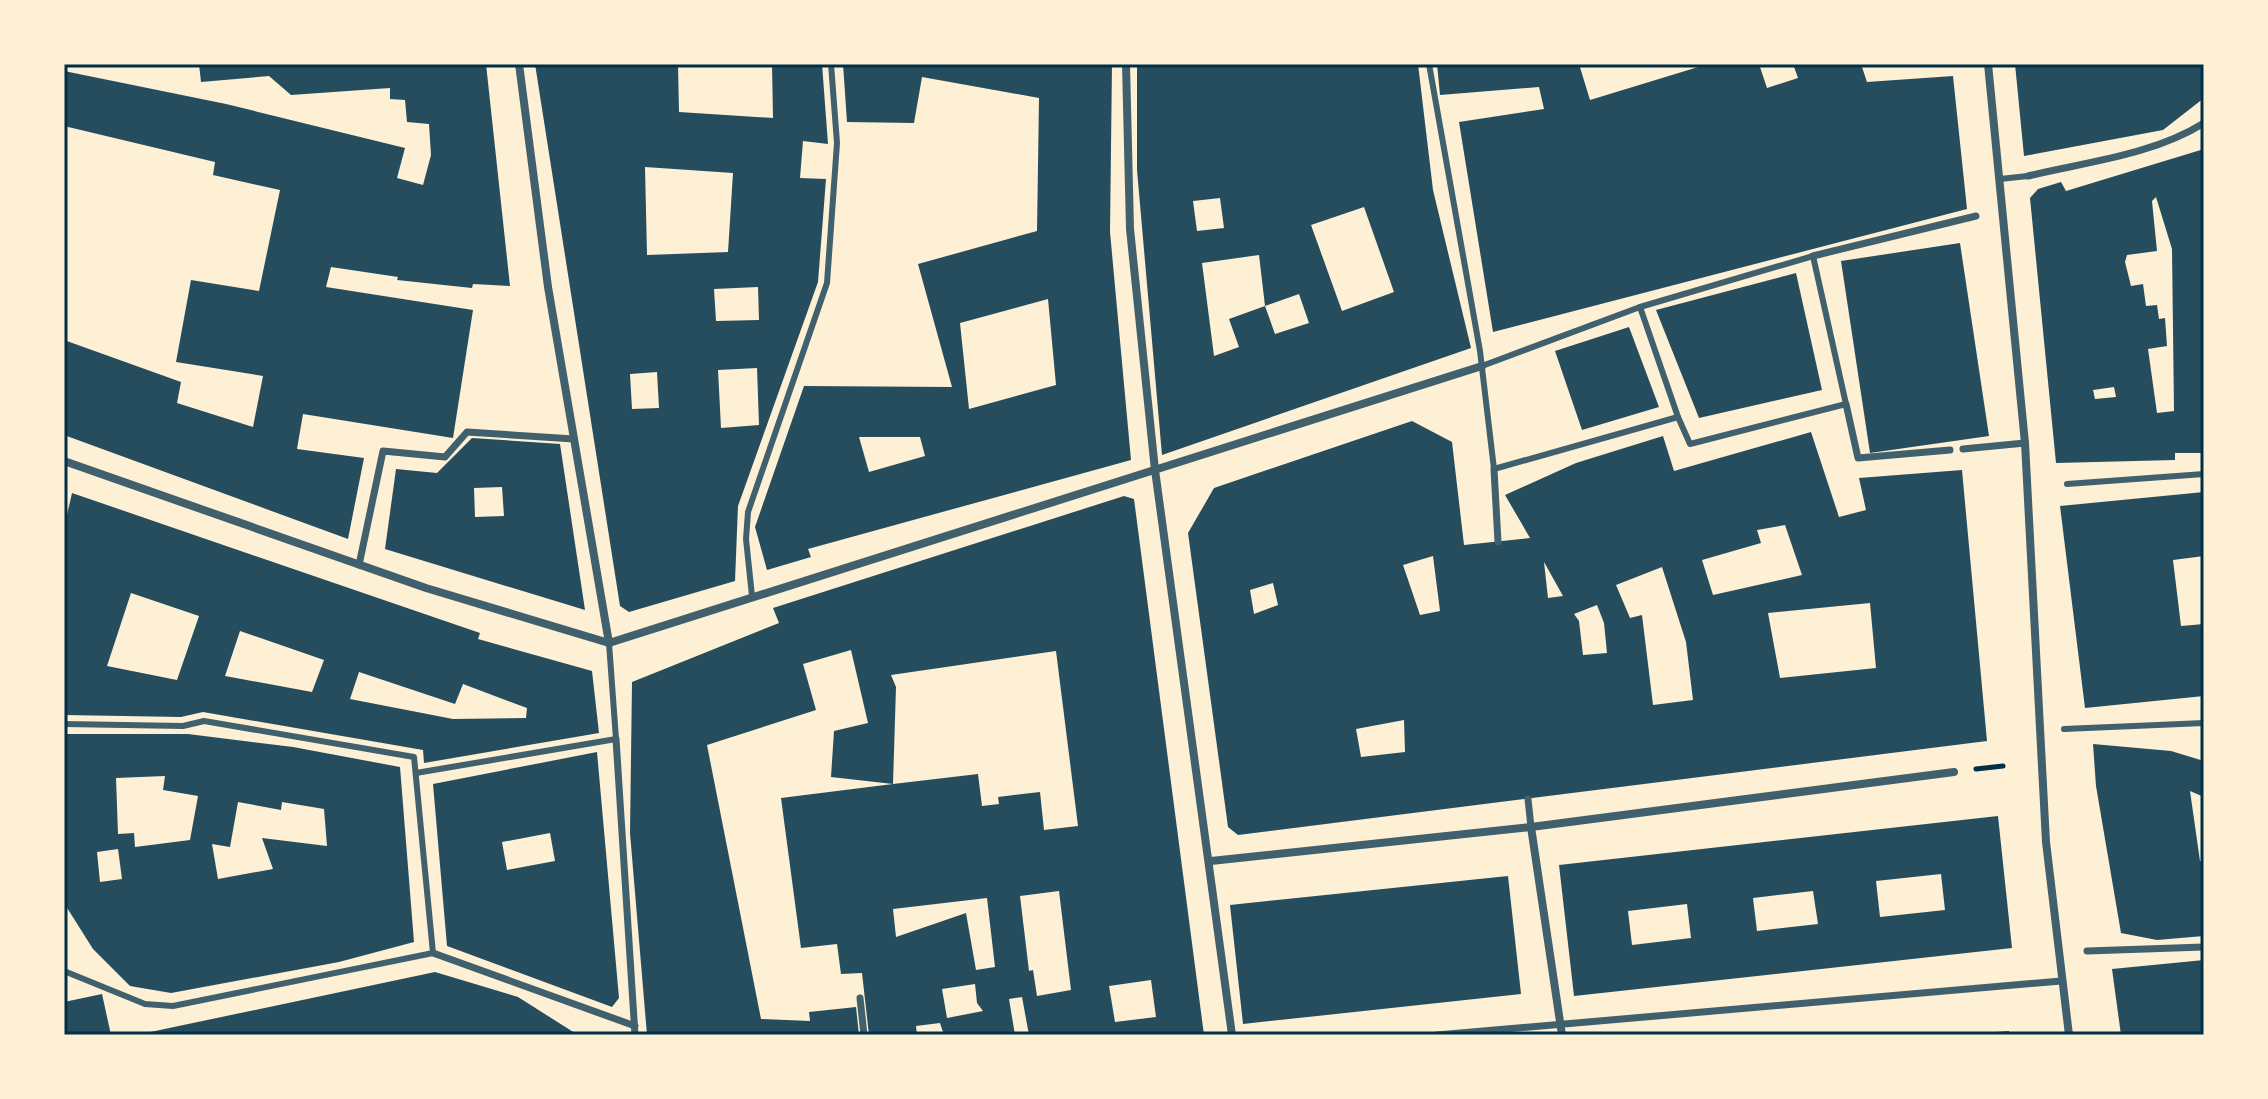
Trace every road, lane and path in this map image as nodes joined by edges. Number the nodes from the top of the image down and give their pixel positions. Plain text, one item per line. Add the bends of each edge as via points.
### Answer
1 (519, 64) edge
2 (831, 64) edge
3 (1126, 64) edge
4 (1429, 64) edge
5 (1988, 64) edge
6 (2204, 123) edge
7 (2028, 176) joint
8 (2000, 179) junction
9 (1976, 216) dead end
10 (1813, 256) junction
11 (1640, 307) junction
12 (1482, 366) junction
13 (1846, 404) junction
14 (1678, 417) junction
15 (574, 439) junction
16 (2025, 443) junction
17 (1963, 449) dead end
18 (1950, 450) dead end
19 (64, 461) edge
20 (1494, 469) junction
21 (1155, 470) junction
22 (2204, 474) edge
23 (2067, 484) dead end
24 (1498, 542) dead end
25 (359, 565) junction
26 (752, 596) junction
27 (609, 643) junction
28 (2204, 723) edge
29 (64, 724) edge
30 (2064, 729) dead end
31 (616, 739) junction
32 (1954, 772) dead end
33 (416, 773) junction
34 (1528, 799) dead end
35 (1531, 827) junction
36 (1211, 861) junction
37 (2204, 947) edge
38 (2087, 951) dead end
39 (433, 953) junction
40 (64, 971) edge
41 (2061, 981) junction
42 (860, 998) dead end
43 (1560, 1024) junction
44 (635, 1030) edge
45 (864, 1035) edge
46 (1232, 1035) edge
47 (1437, 1035) edge
48 (1562, 1035) edge
49 (2069, 1035) edge

1 - 15 street
2 - 26 lane via 837,143 827,283 748,512
3 - 21 street via 1130,229
4 - 12 lane
5 - 8 street
6 - 7 street via 2139,150
7 - 8 lane
8 - 16 street
9 - 10 street
10 - 11 lane
10 - 13 lane
11 - 12 lane
11 - 14 lane
12 - 20 lane
12 - 21 street
13 - 14 lane via 1690,444
13 - 18 street via 1858,458
14 - 20 lane
15 - 25 street via 467,432 445,457 383,451
15 - 27 street
16 - 17 street
16 - 41 street via 2038,736
19 - 25 street
20 - 24 street
21 - 26 street
21 - 36 street
22 - 23 lane
25 - 27 street
26 - 27 street
27 - 31 lane
28 - 30 lane
29 - 33 lane via 183,726 204,721 414,757
31 - 33 lane
31 - 44 street
32 - 35 street
33 - 39 lane
34 - 35 street
35 - 36 street
35 - 43 street
36 - 46 street
37 - 38 street
39 - 40 lane via 173,1006 145,1004
39 - 44 street
41 - 43 street
41 - 49 street
42 - 45 street
43 - 47 street
43 - 48 street

